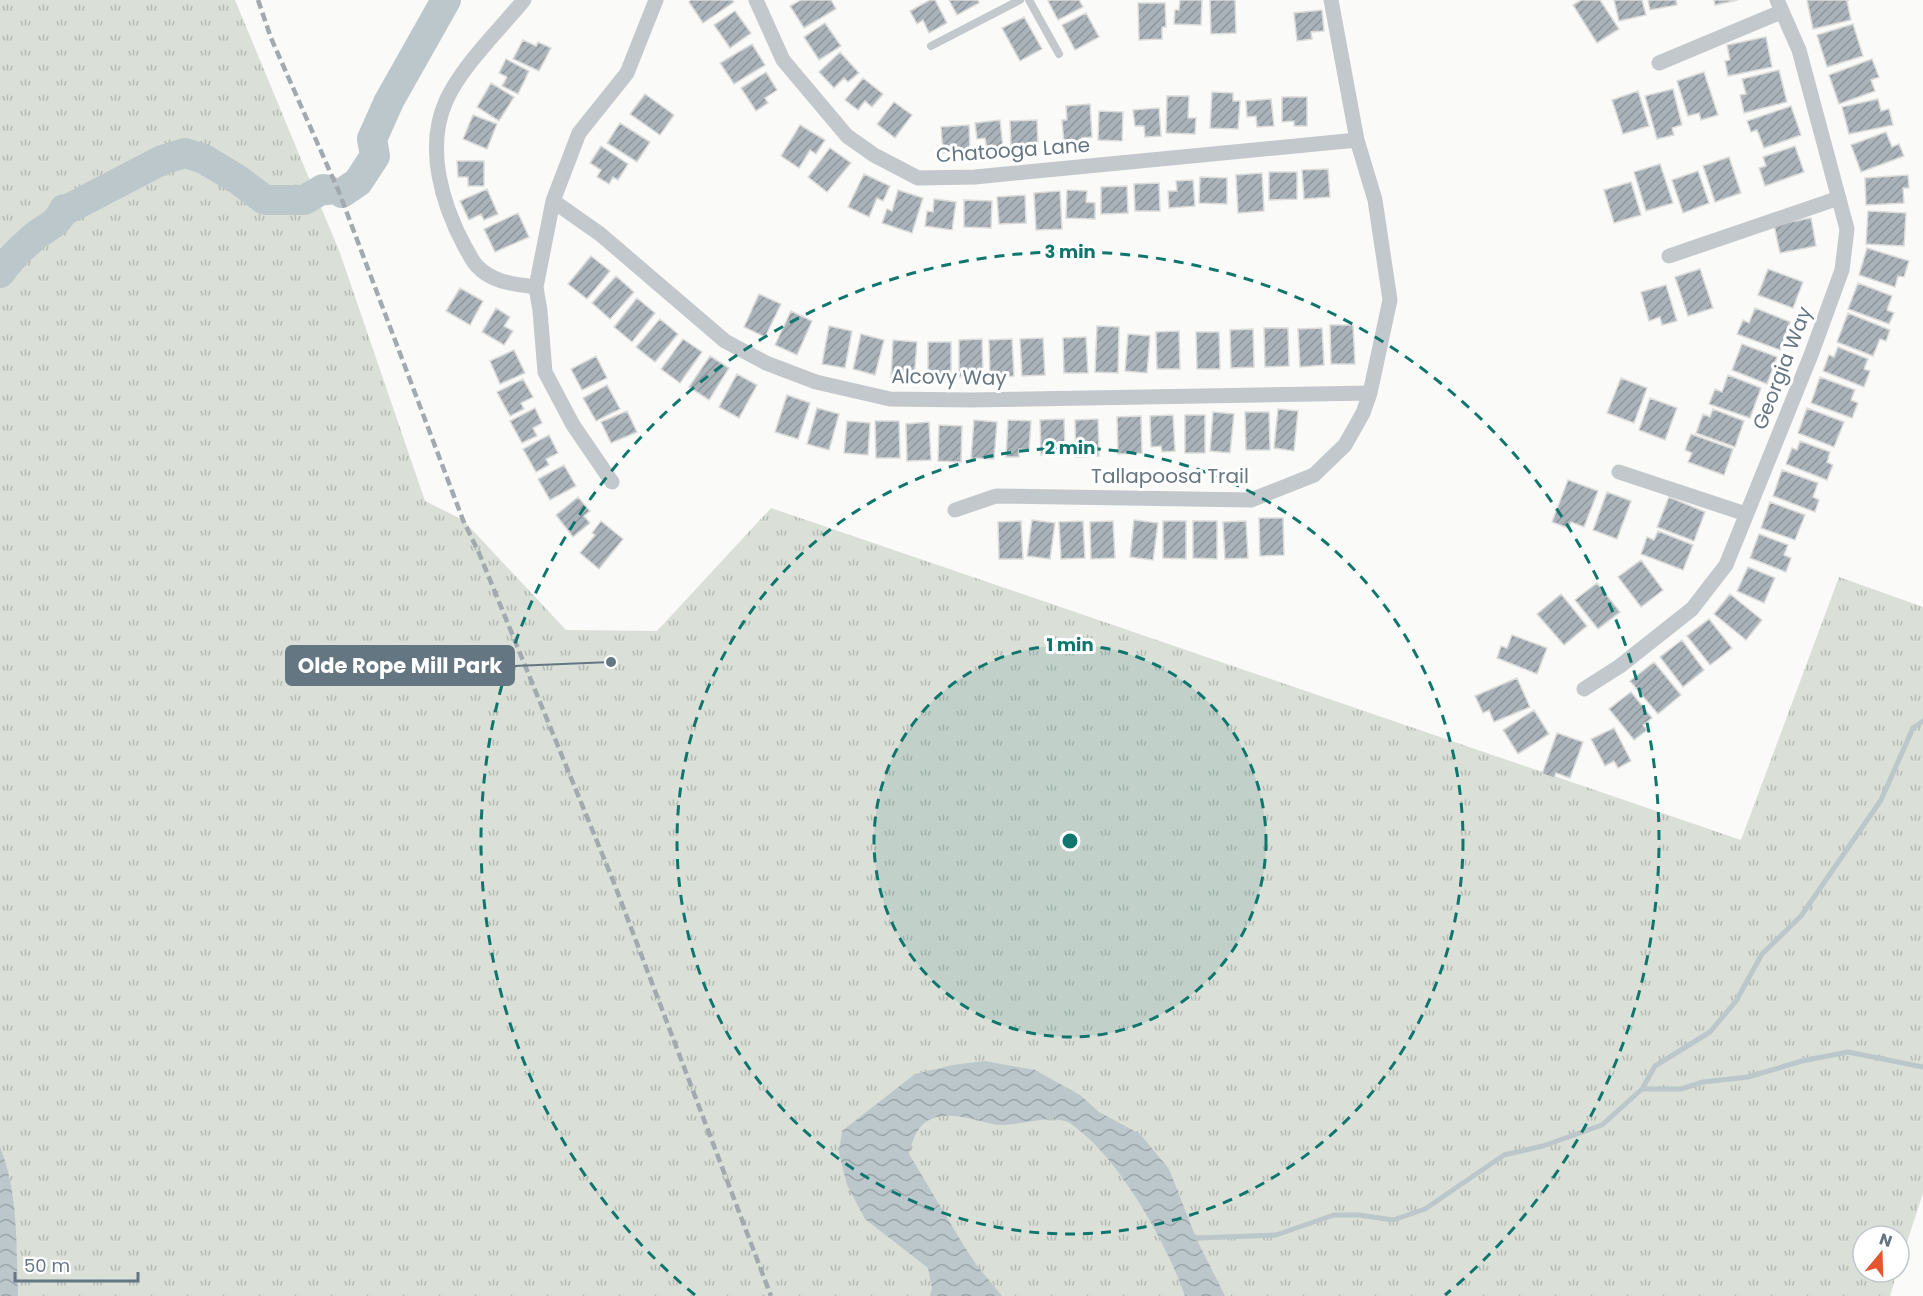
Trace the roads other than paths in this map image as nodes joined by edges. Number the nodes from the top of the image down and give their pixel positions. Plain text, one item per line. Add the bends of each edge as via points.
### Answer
1 (524, 0) edge
2 (656, 0) edge
3 (756, 0) edge
4 (1020, 0) edge
5 (1029, 0) edge
6 (1332, 0) edge
7 (1779, 6) edge
8 (931, 46) dead end
9 (1059, 54) dead end
10 (1659, 63) dead end
11 (1357, 140) junction
12 (1839, 198) junction
13 (553, 201) junction
14 (1669, 255) dead end
15 (536, 287) junction
16 (1370, 393) junction
17 (1619, 472) dead end
18 (612, 482) dead end
19 (955, 510) dead end
20 (1746, 514) junction
21 (1584, 689) dead end

1 - 15 street via 455,82 437,125 436,158 457,232 476,266 499,282
2 - 13 street via 627,73 579,133
3 - 11 street, Chatooga Lane via 783,60 847,136 918,178 975,177
4 - 8 lane
5 - 9 lane
6 - 11 street, Tallapoosa Trail
7 - 10 street
7 - 12 street, Georgia Way via 1799,50
11 - 16 street, Tallapoosa Trail via 1375,200 1390,300
12 - 14 street
12 - 20 street, Georgia Way via 1847,230 1842,270
13 - 15 street
13 - 16 street, Alcovy Way via 600,234 725,341 766,363 816,382 890,399
15 - 18 street via 545,372 573,425
16 - 19 street, Tallapoosa Trail via 1345,445 1314,475 1251,500 996,496
17 - 20 street
20 - 21 street, Georgia Way via 1726,566 1692,609

